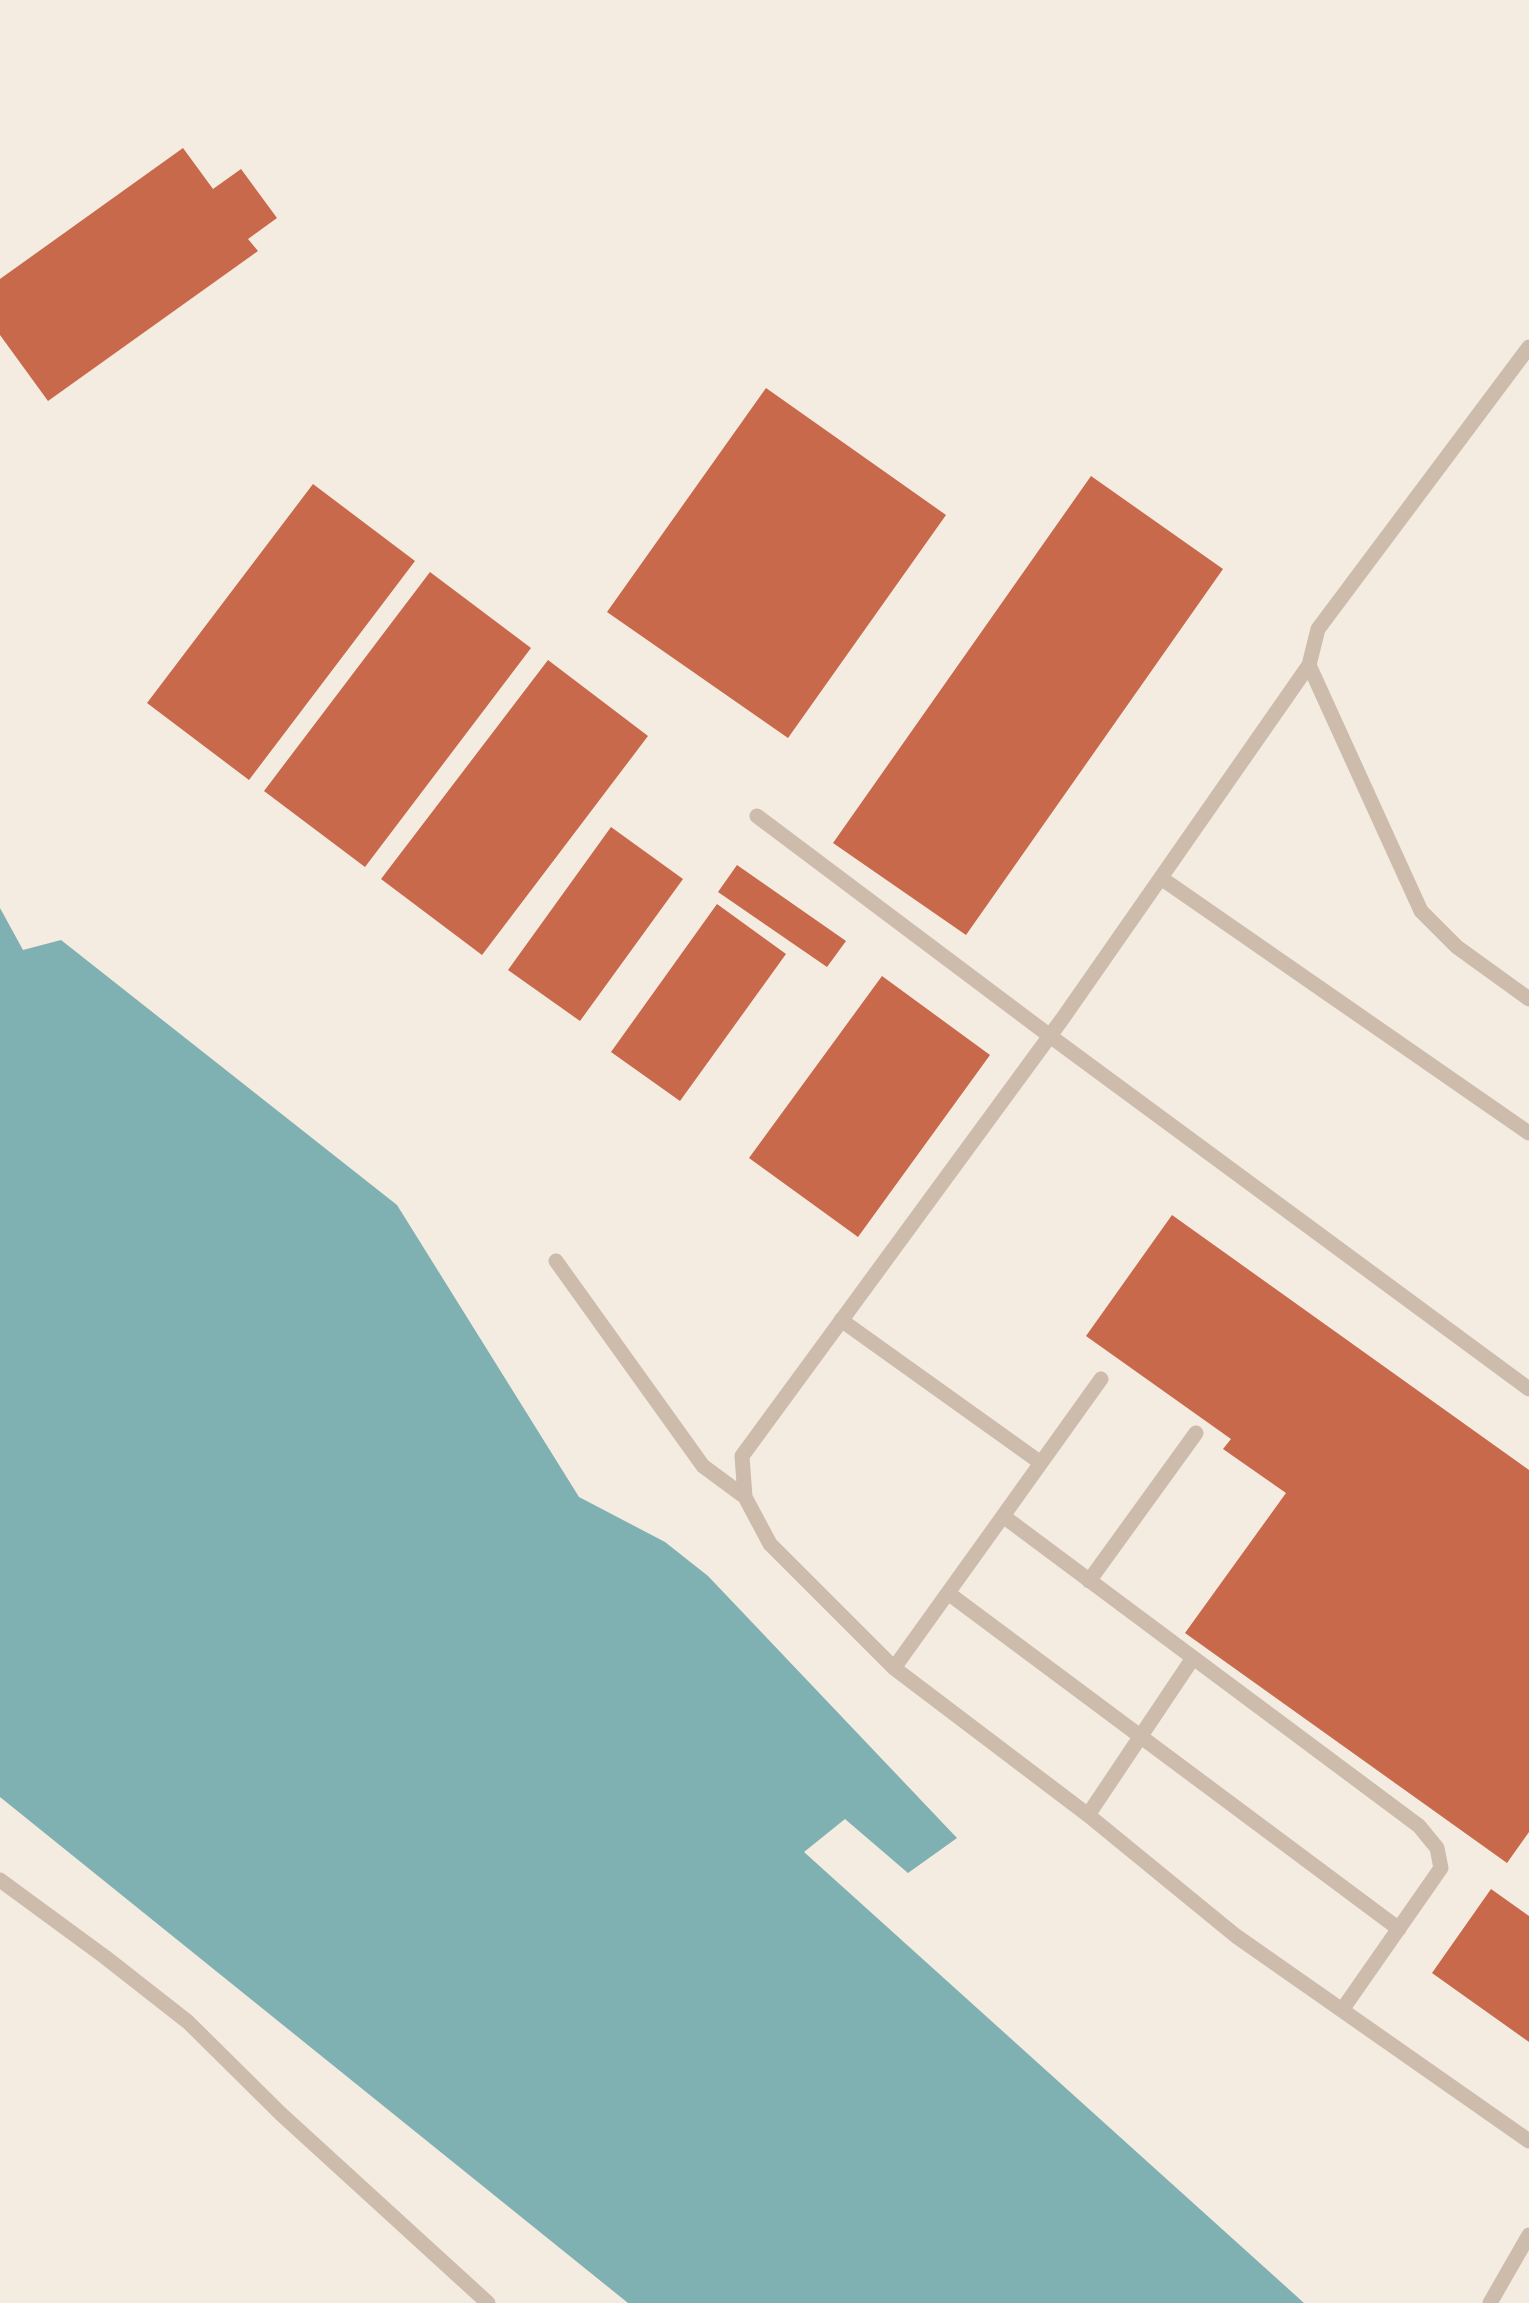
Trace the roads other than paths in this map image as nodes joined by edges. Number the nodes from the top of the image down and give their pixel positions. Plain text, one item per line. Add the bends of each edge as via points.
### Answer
1 (1529, 347) edge
2 (1309, 664) junction
3 (757, 816) dead end
4 (1161, 878) junction
5 (1529, 999) edge
6 (1050, 1036) junction
7 (1529, 1133) edge
8 (556, 1261) dead end
9 (841, 1320) junction
10 (1101, 1379) dead end
11 (1529, 1389) edge
12 (1196, 1433) dead end
13 (1041, 1463) junction
14 (745, 1497) junction
15 (1003, 1516) junction
16 (1089, 1581) junction
17 (948, 1593) junction
18 (1193, 1658) junction
19 (894, 1668) junction
20 (1141, 1737) junction
21 (1088, 1815) junction
22 (0, 1880) edge
23 (1399, 1929) junction
24 (1342, 2010) junction
25 (1529, 2141) edge
26 (1525, 2241) edge
27 (488, 2303) edge
28 (1490, 2303) edge

1 - 2 lane via 1317,629
2 - 4 lane
2 - 5 lane via 1421,911 1457,947
3 - 6 lane
4 - 6 lane
4 - 7 lane
6 - 9 lane
6 - 11 lane
8 - 14 lane via 703,1466
9 - 13 lane
9 - 14 lane via 742,1456
10 - 13 lane
12 - 16 lane
13 - 15 lane
14 - 19 lane via 770,1544
15 - 16 lane
15 - 17 lane
16 - 18 lane
17 - 19 lane
17 - 20 lane
18 - 20 lane
18 - 23 lane via 1419,1826 1431,1840 1441,1868
19 - 21 lane
20 - 21 lane
20 - 23 lane
21 - 24 lane via 1236,1935
22 - 27 lane via 188,2022 281,2114
23 - 24 lane
24 - 25 lane
26 - 28 lane

